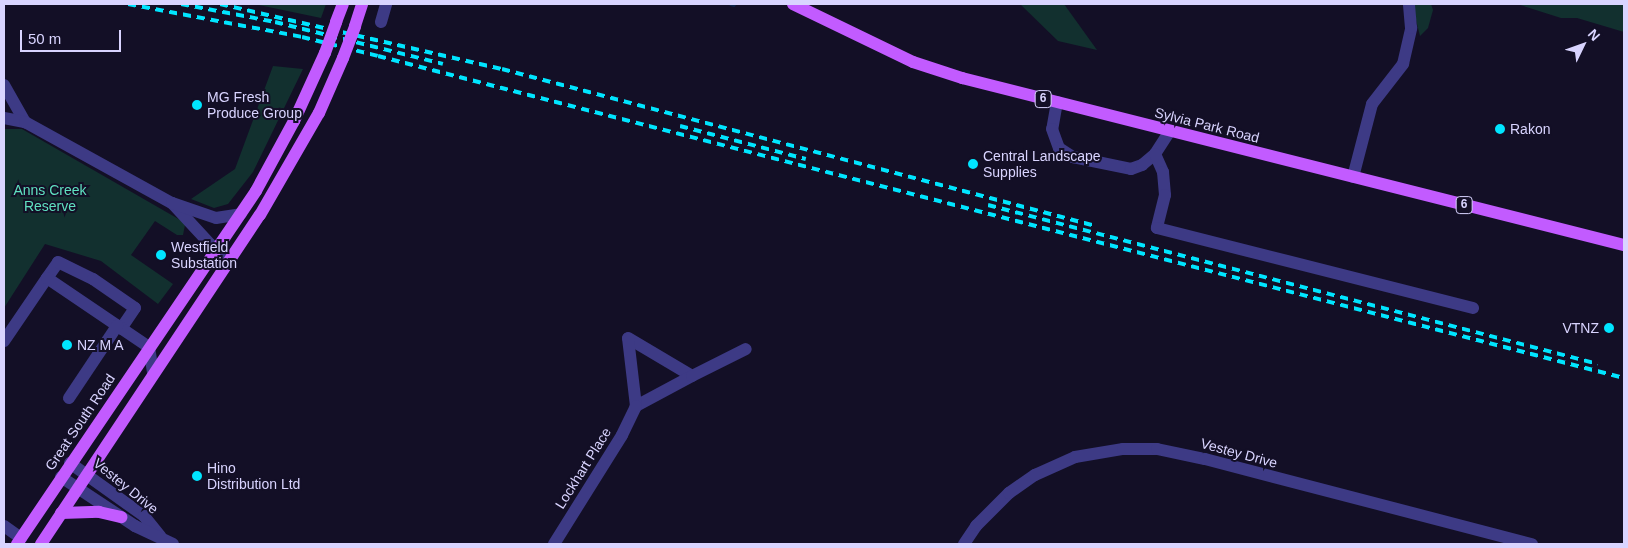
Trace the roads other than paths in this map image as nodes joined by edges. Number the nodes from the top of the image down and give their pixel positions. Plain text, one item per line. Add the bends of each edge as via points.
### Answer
1 (343, 4) edge
2 (362, 4) edge
3 (386, 4) edge
4 (793, 4) edge
5 (1409, 4) edge
6 (380, 22) dead end
7 (4, 85) edge
8 (1057, 102) junction
9 (4, 118) edge
10 (25, 122) junction
11 (1170, 131) junction
12 (1154, 154) junction
13 (1352, 177) junction
14 (172, 203) junction
15 (242, 214) junction
16 (1624, 245) edge
17 (218, 250) junction
18 (231, 260) junction
19 (47, 278) junction
20 (1473, 308) dead end
21 (119, 328) junction
22 (4, 341) edge
23 (149, 347) junction
24 (746, 350) dead end
25 (153, 372) junction
26 (692, 376) junction
27 (69, 398) dead end
28 (636, 406) junction
29 (70, 463) junction
30 (87, 473) junction
31 (61, 477) junction
32 (78, 488) junction
33 (61, 513) junction
34 (121, 517) junction
35 (4, 526) edge
36 (160, 536) junction
37 (19, 541) edge
38 (41, 544) edge
39 (173, 544) edge
40 (554, 544) edge
41 (964, 544) edge
42 (1532, 544) edge

1 - 15 main road, Great South Road, bridge via 325,53 277,154
2 - 18 main road, bridge via 319,113 281,182
3 - 6 street
4 - 8 main road, Sylvia Park Road / 6 via 913,62
5 - 13 street via 1411,28 1403,64 1372,104
7 - 10 street
8 - 11 main road, Sylvia Park Road / 6
8 - 12 street via 1052,129 1059,148 1073,157 1131,169 1142,165
9 - 10 street
10 - 14 street
11 - 12 street
11 - 13 main road, Sylvia Park Road / 6
12 - 20 street via 1163,172 1165,195 1157,228
13 - 16 main road, Sylvia Park Road / 6
14 - 15 street via 216,218
14 - 17 street
15 - 17 main road, Great South Road
17 - 18 street
17 - 23 main road, Great South Road
18 - 25 main road
19 - 21 street
19 - 21 street via 58,262 93,279 135,308
19 - 22 street
21 - 23 street
21 - 27 street
23 - 25 street
23 - 29 main road, Great South Road
24 - 26 street
25 - 30 main road
26 - 28 street
26 - 28 street via 628,338
28 - 40 street, Lockhart Place
29 - 30 street, Vestey Drive
29 - 31 main road, Great South Road
30 - 32 main road
30 - 36 street, Vestey Drive via 144,516
31 - 32 street, Vestey Drive
31 - 37 main road, Great South Road
32 - 33 main road
32 - 34 street, Vestey Drive
33 - 34 main road via 99,512
33 - 38 main road
34 - 36 street, Vestey Drive
35 - 37 street
36 - 39 street, Vestey Drive
41 - 42 street, Vestey Drive via 976,526 1009,493 1035,475 1075,457 1123,449 1157,449 1197,457

